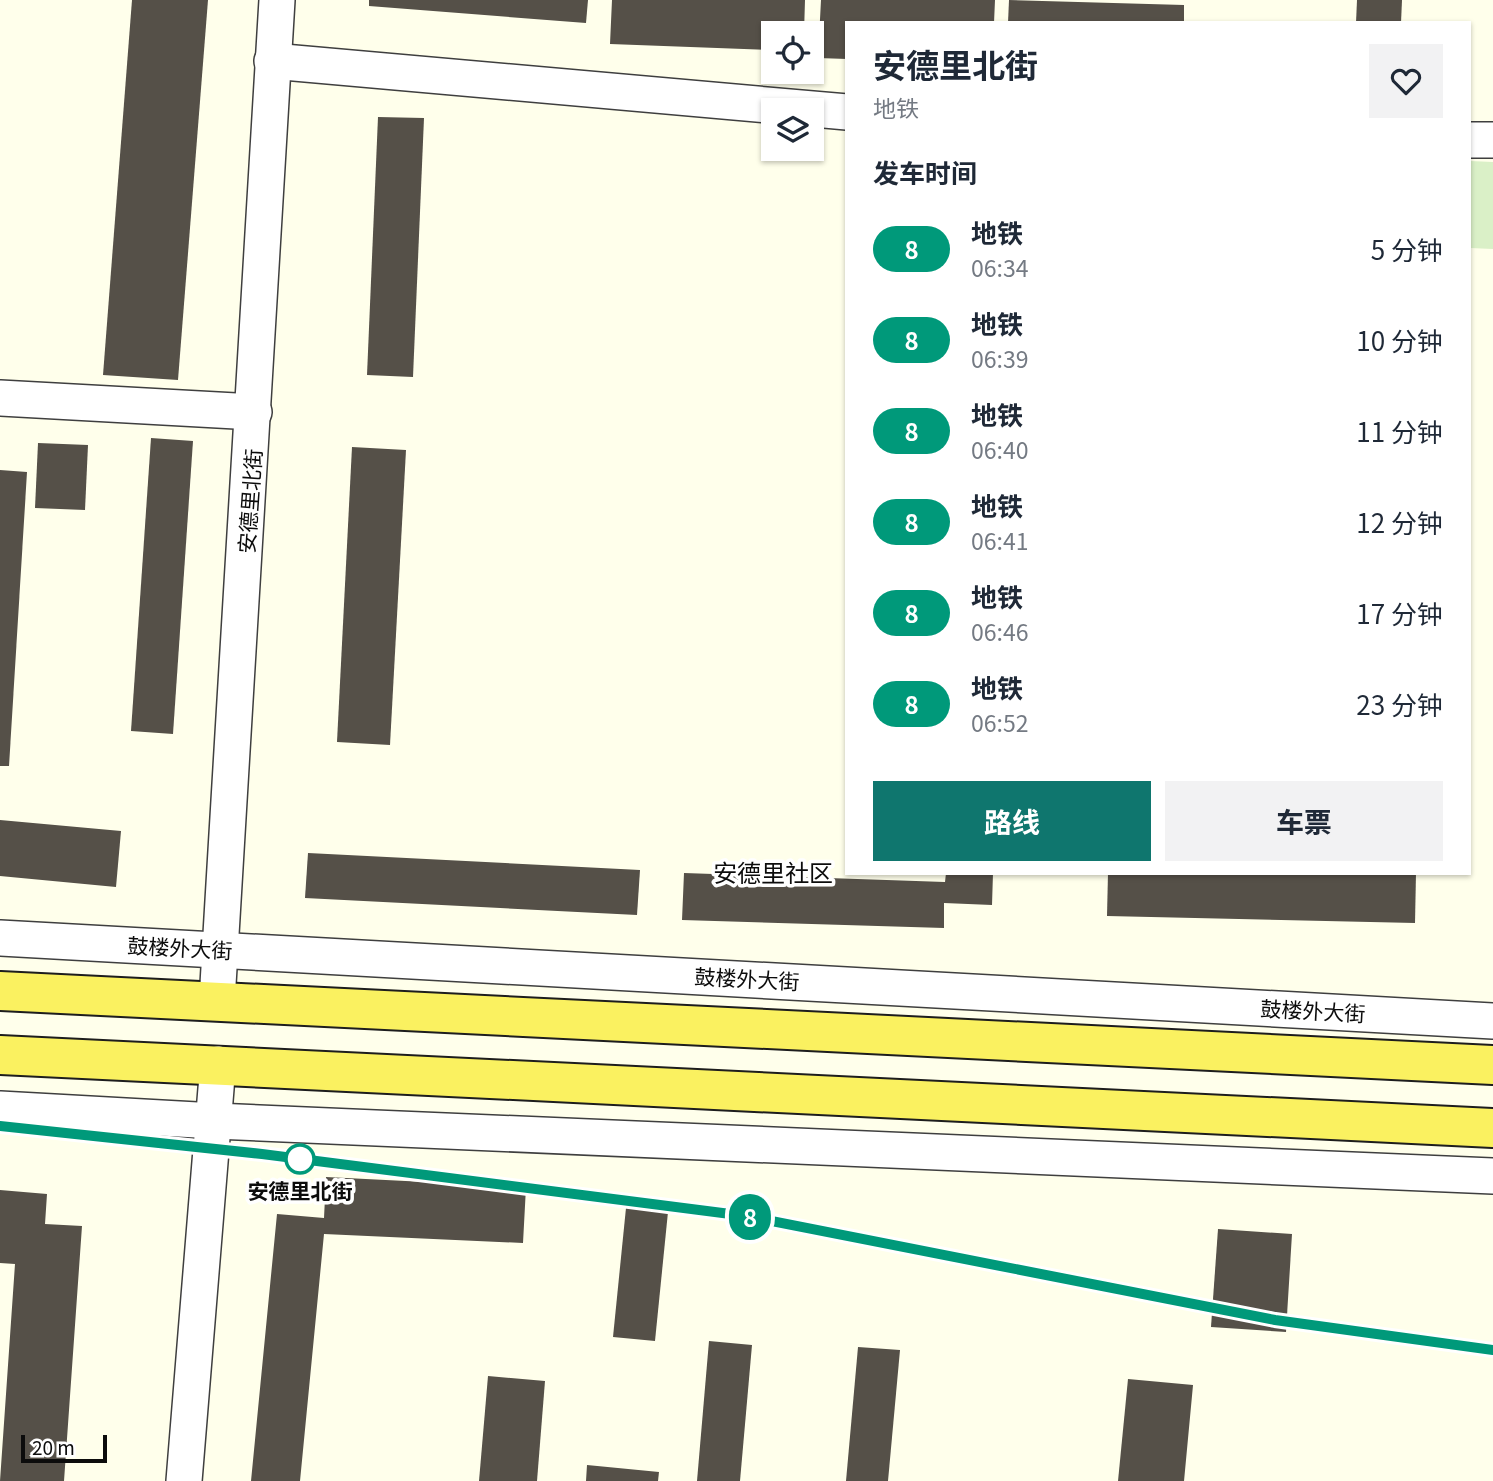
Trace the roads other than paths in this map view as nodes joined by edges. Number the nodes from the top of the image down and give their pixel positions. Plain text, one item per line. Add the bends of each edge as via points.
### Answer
1 (277, 0) edge
2 (272, 61) junction
3 (845, 112) edge
4 (1471, 140) edge
5 (1493, 140) edge
6 (0, 398) edge
7 (254, 412) junction
8 (0, 938) edge
9 (220, 949) junction
10 (0, 991) edge
11 (217, 1001) junction
12 (1493, 1020) edge
13 (0, 1055) edge
14 (218, 1064) junction
15 (1493, 1065) edge
16 (0, 1109) edge
17 (215, 1121) junction
18 (1493, 1128) edge
19 (1493, 1177) edge
20 (184, 1481) edge

1 - 2 street, 安德里北街
2 - 3 street
2 - 7 street, 安德里北街
4 - 5 street
6 - 7 street
7 - 9 street, 安德里北街
8 - 9 street, 鼓楼外大街
9 - 11 street, 安德里北街
9 - 12 street, 鼓楼外大街
10 - 11 main road
11 - 15 main road
13 - 14 main road
14 - 17 street
14 - 18 main road
16 - 17 street
17 - 19 street
17 - 20 street

